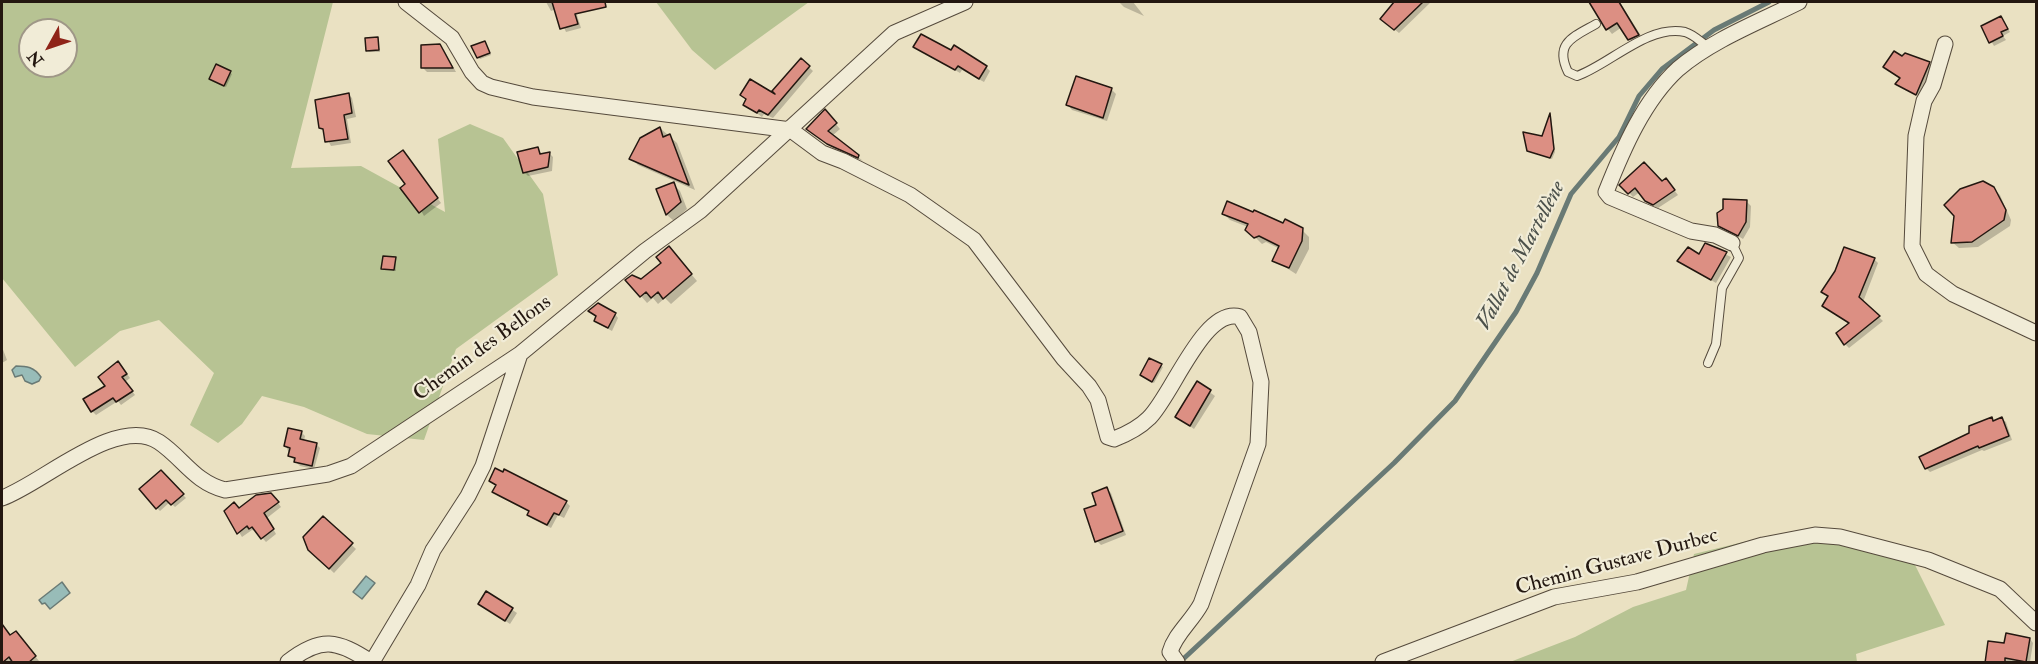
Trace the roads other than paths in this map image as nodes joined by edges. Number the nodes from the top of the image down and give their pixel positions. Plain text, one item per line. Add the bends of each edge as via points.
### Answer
1 (406, 2) edge
2 (965, 2) edge
3 (1799, 2) edge
4 (1596, 24) dead end
5 (1702, 43) junction
6 (1946, 44) dead end
7 (791, 130) junction
8 (1732, 243) joint
9 (2037, 333) edge
10 (520, 354) junction
11 (1708, 363) dead end
12 (2, 498) edge
13 (2037, 623) edge
14 (288, 663) edge
15 (371, 663) edge
16 (1177, 663) edge
17 (1383, 663) edge

1 - 7 street via 452,38 472,72 491,87 533,97
2 - 7 street, Chemin des Bellons via 894,33
3 - 5 street
4 - 5 lane via 1564,46 1562,59 1568,72 1577,76 1590,72 1632,43 1659,35 1683,32
5 - 8 street via 1651,99 1606,192 1691,231
6 - 9 street via 1924,101 1916,136 1912,246 1926,274 1953,294
7 - 10 street, Chemin des Bellons via 700,211
7 - 16 street via 822,153 910,195 974,240 1089,386 1098,400 1108,437 1114,439 1133,431 1149,418 1212,326 1224,317 1240,317 1249,332 1261,382 1258,444 1202,604 1173,642 1170,652
8 - 11 lane via 1739,258 1722,288 1716,344
10 - 12 street, Chemin des Bellons via 351,466 328,474 225,490 211,486 160,442 143,434 118,436 104,442
10 - 15 street via 483,466
13 - 17 street, Chemin Gustave Durbec via 2000,589 1928,560 1840,537 1815,535 1763,545 1637,582 1554,597
14 - 15 street via 302,651 325,642 348,647

